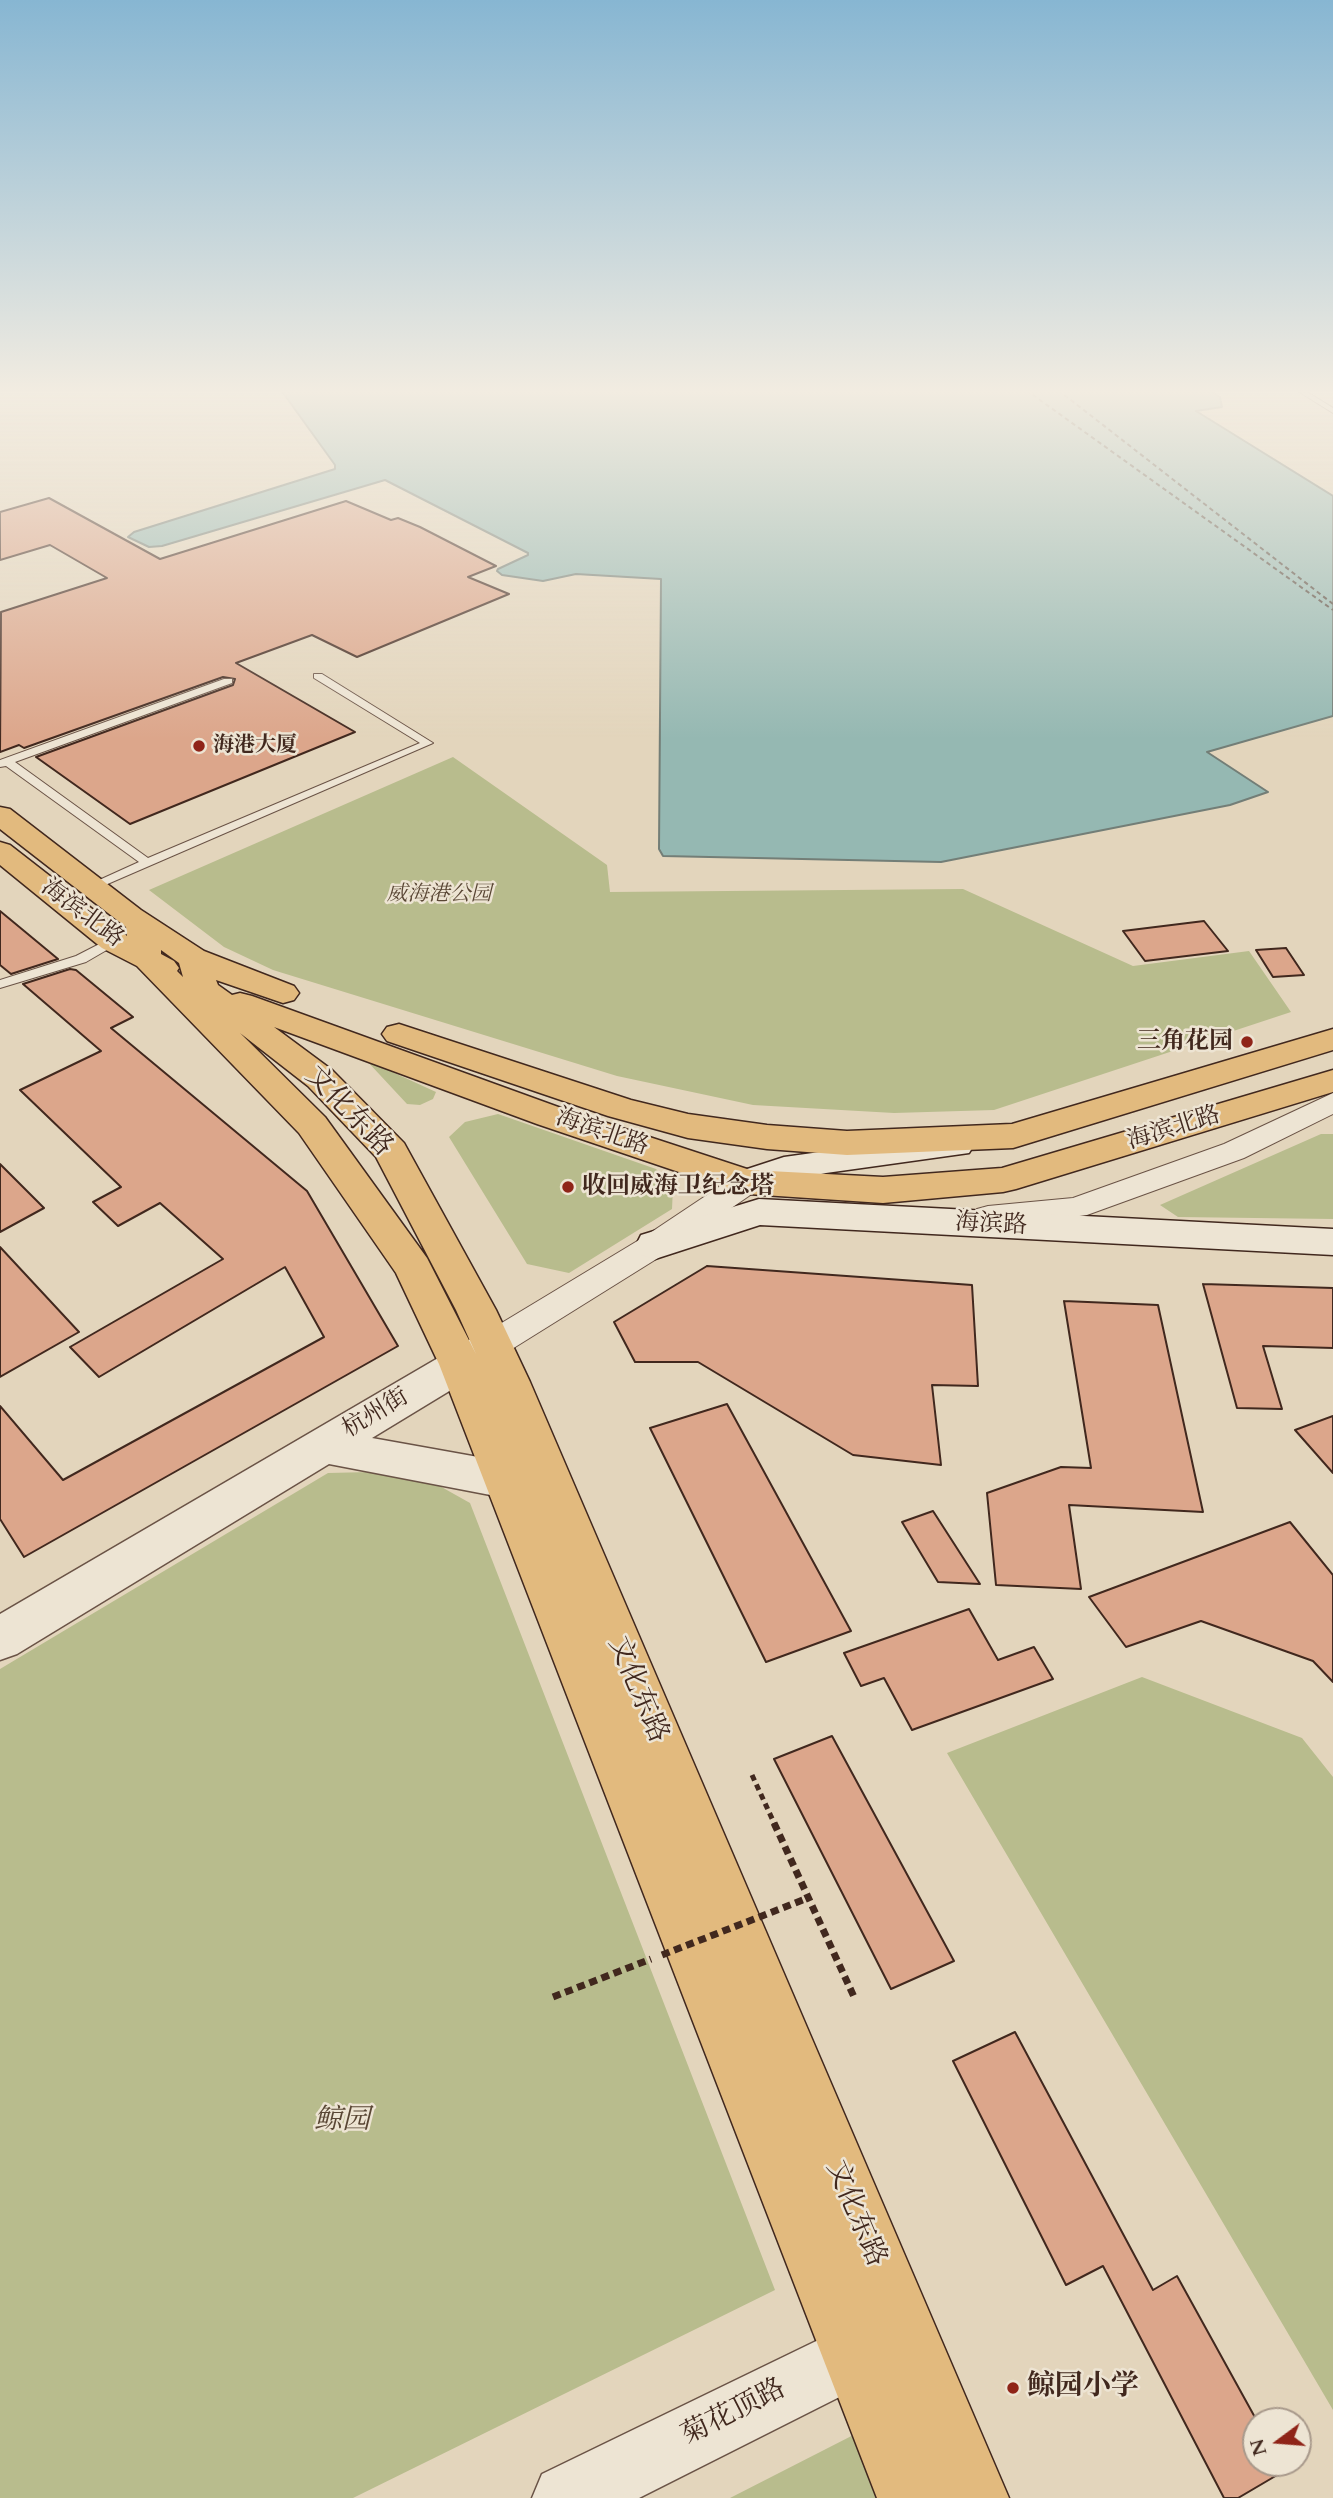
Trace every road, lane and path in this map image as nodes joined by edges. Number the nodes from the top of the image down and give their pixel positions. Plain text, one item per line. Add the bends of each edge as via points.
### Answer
1 (318, 676) dead end
2 (228, 681) dead end
3 (4, 763) edge
4 (0, 815) edge
5 (0, 851) edge
6 (148, 863) junction
7 (92, 886) junction
8 (133, 941) junction
9 (198, 973) junction
10 (0, 984) edge
11 (1333, 1039) edge
12 (1333, 1081) edge
13 (1333, 1102) edge
14 (1013, 1136) junction
15 (748, 1182) junction
16 (938, 1222) junction
17 (1333, 1242) edge
18 (655, 1245) junction
19 (476, 1354) junction
20 (322, 1446) junction
21 (506, 1480) junction
22 (0, 1639) edge
23 (752, 1775) dead end
24 (808, 1898) junction
25 (553, 1997) dead end
26 (855, 1998) dead end
27 (879, 2343) junction
28 (566, 2498) edge
29 (911, 2498) edge
30 (975, 2498) edge

1 - 6 lane via 428,743
2 - 3 lane
3 - 6 lane
4 - 7 main road, 海滨北路
5 - 8 main road, 海滨北路
6 - 7 lane
7 - 8 main road, 海滨北路
8 - 9 main road, 海滨北路
8 - 10 lane
8 - 19 main road via 312,1125
9 - 14 main road, 海滨北路 via 226,973 620,1108 688,1126 847,1143
9 - 15 main road, 海滨北路 via 549,1116
9 - 19 main road, 文化东路 via 320,1078 391,1152
11 - 14 main road, 海滨北路
12 - 15 main road, 海滨北路 via 1003,1180 883,1190
13 - 16 street via 1234,1151 1076,1208
14 - 15 main road via 826,1161
15 - 18 street, 杭州街
16 - 17 main road, 海滨路
16 - 18 main road, 海滨路 via 759,1212
18 - 19 street, 杭州街
19 - 20 main road, 杭州街
19 - 21 main road
19 - 27 main road, 文化东路
20 - 21 main road
20 - 22 main road, 杭州街
21 - 27 main road
23 - 24 path
24 - 25 path, bridge
24 - 26 path
27 - 28 main road, 菊花顶路
27 - 29 main road
27 - 30 main road, 文化东路

